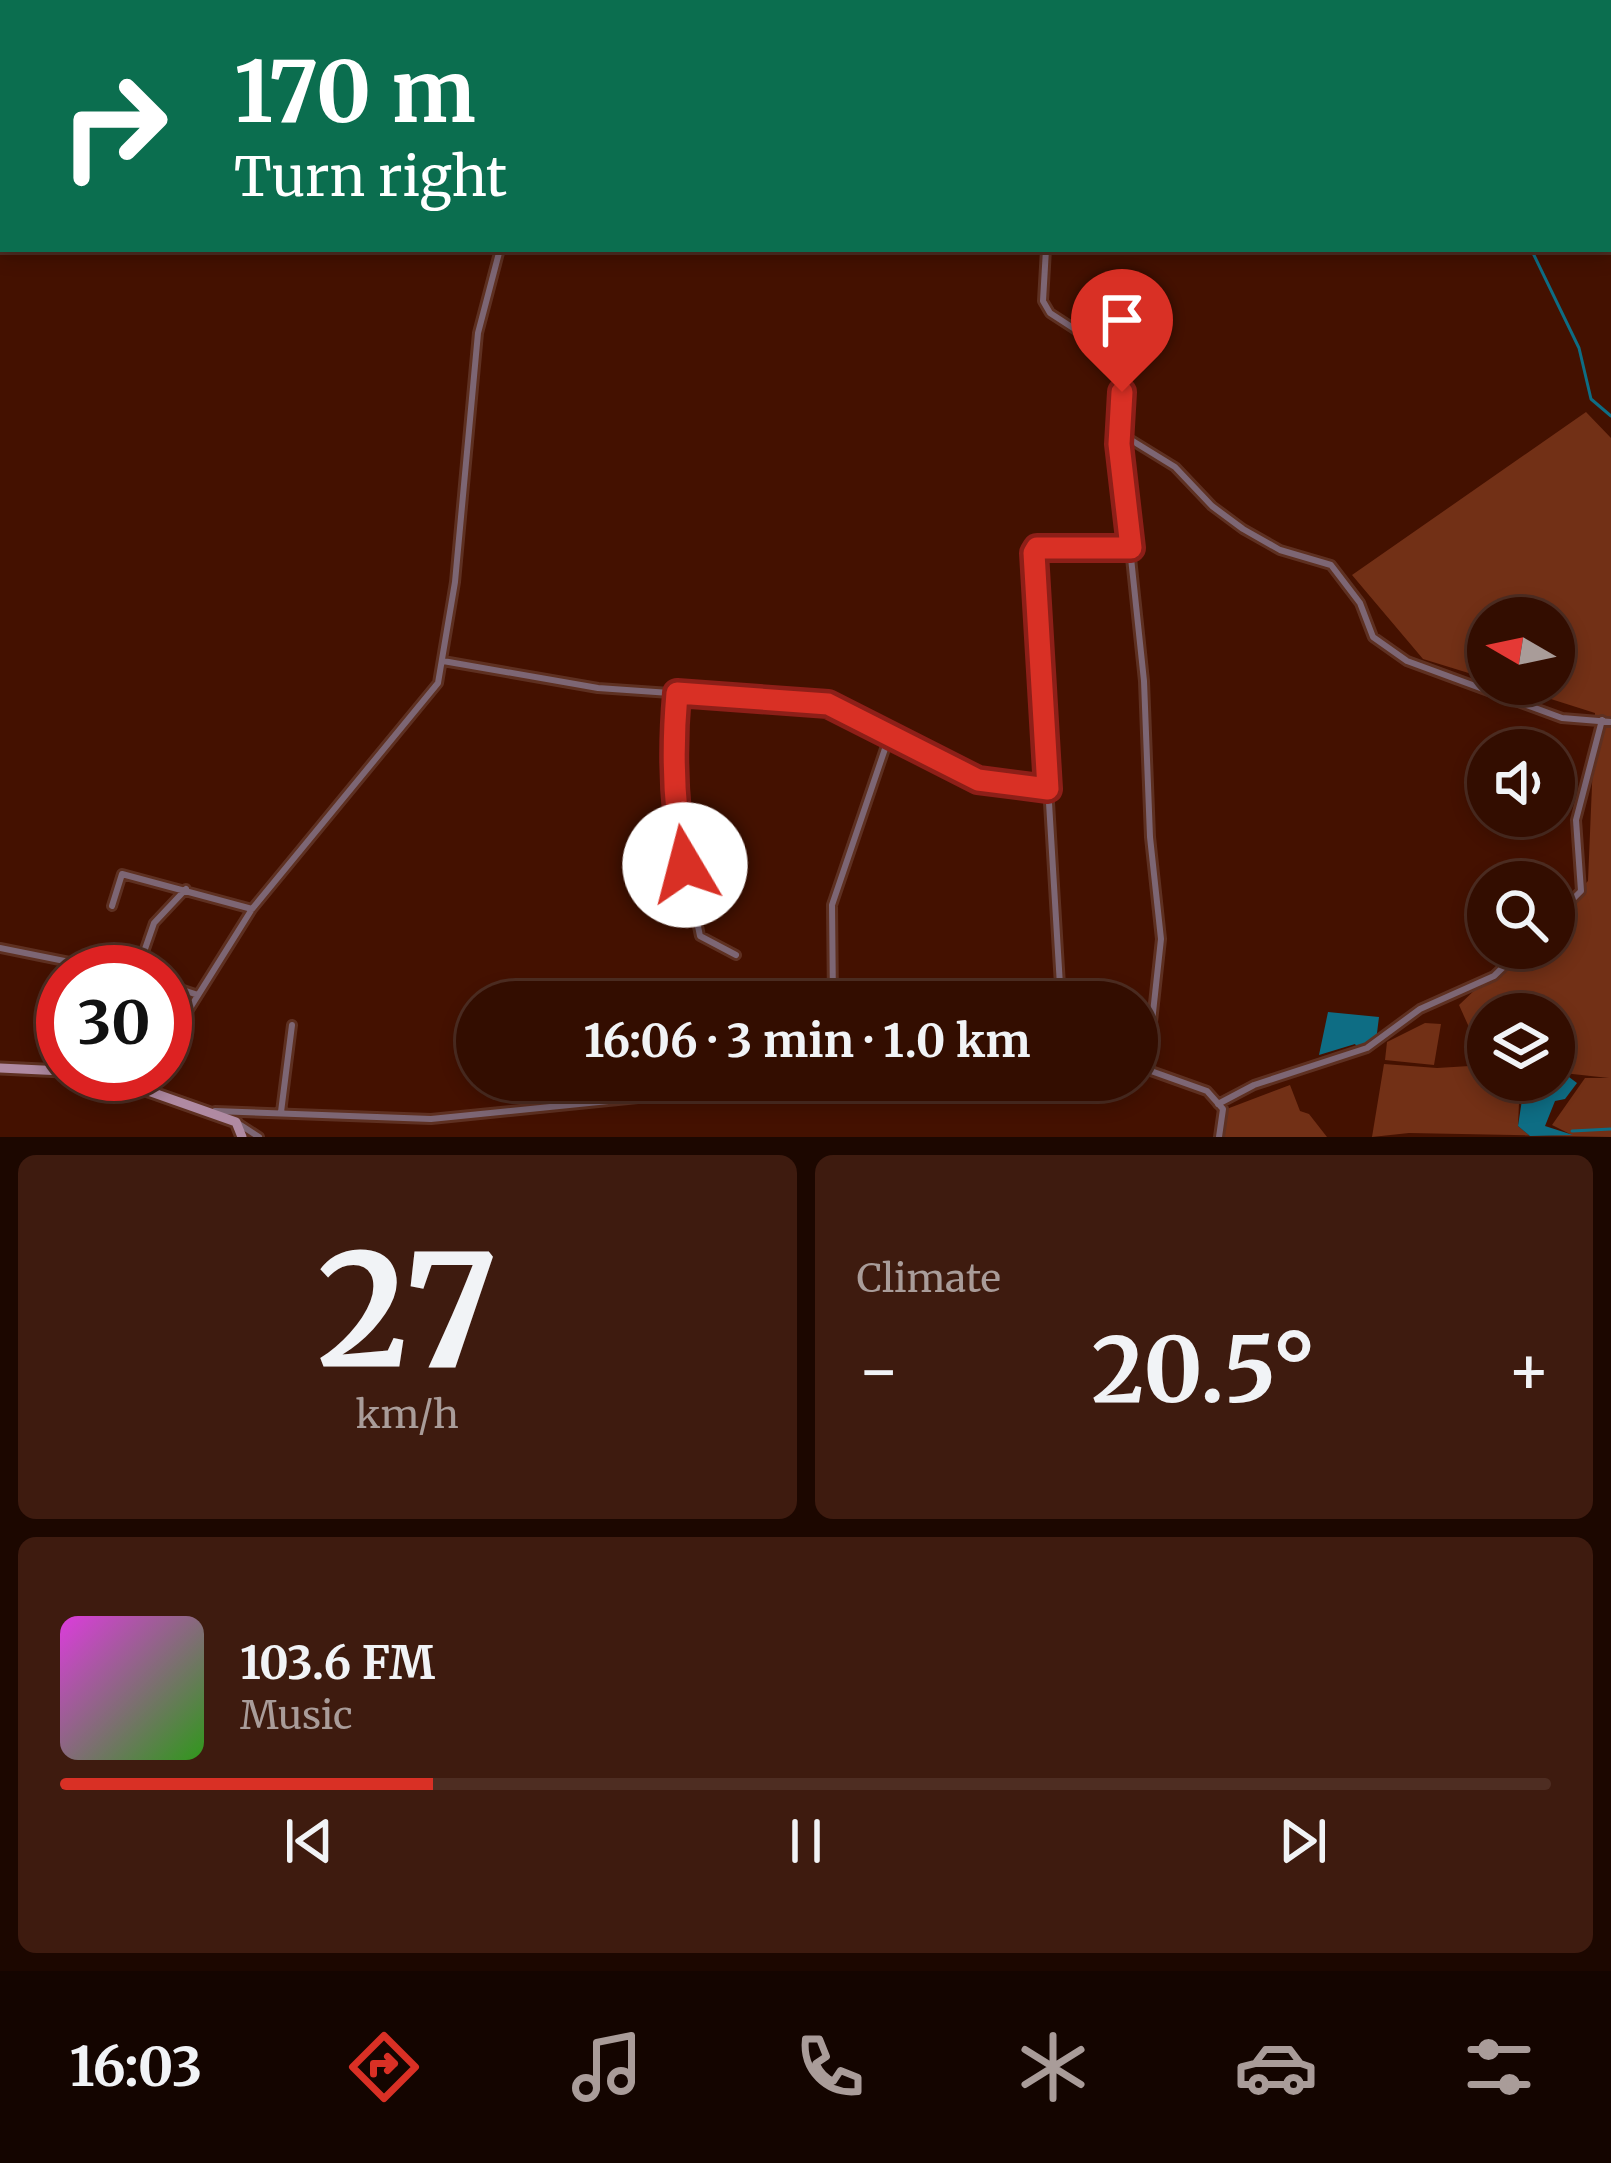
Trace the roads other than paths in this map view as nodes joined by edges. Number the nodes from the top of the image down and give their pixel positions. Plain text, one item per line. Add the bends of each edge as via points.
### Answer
1 (499, 252) edge
2 (1046, 252) edge
3 (1123, 435) junction
4 (1131, 548) junction
5 (442, 661) junction
6 (677, 693) junction
7 (1606, 721) edge
8 (890, 734) junction
9 (1048, 789) junction
10 (186, 889) junction
11 (1575, 897) edge
12 (112, 906) dead end
13 (253, 909) junction
14 (146, 945) edge
15 (0, 948) edge
16 (36, 955) edge
17 (736, 955) dead end
18 (1501, 969) edge
19 (833, 981) edge
20 (1060, 981) edge
21 (1157, 981) edge
22 (192, 993) edge
23 (198, 995) junction
24 (192, 1005) edge
25 (292, 1025) dead end
26 (0, 1068) edge
27 (36, 1070) edge
28 (1158, 1073) edge
29 (182, 1101) edge
30 (608, 1101) edge
31 (1218, 1104) junction
32 (211, 1111) junction
33 (281, 1112) junction
34 (236, 1122) junction
35 (242, 1137) edge
36 (259, 1137) edge
37 (1219, 1137) edge

1 - 5 street via 478,333
2 - 3 street via 1043,301 1050,313 1129,372
3 - 4 street
3 - 7 street via 1175,467 1243,529 1331,565 1373,637 1407,661 1562,718
4 - 9 street via 1034,553
4 - 21 street via 1161,939
5 - 6 street via 550,682
5 - 13 street via 428,699
6 - 8 street via 828,704
6 - 17 street via 678,830 700,936
7 - 11 street via 1576,820
8 - 9 street via 978,780
8 - 19 street via 832,904
9 - 20 street
10 - 12 street via 122,874
10 - 13 street
10 - 14 street via 154,923
13 - 23 street
15 - 16 street
18 - 31 street via 1420,1009 1367,1048
22 - 23 street
23 - 24 street
25 - 33 street
26 - 27 street
28 - 31 street via 1207,1091
29 - 32 street
30 - 33 street via 431,1119
31 - 37 street
32 - 33 street
32 - 34 street
34 - 35 street
34 - 36 street

